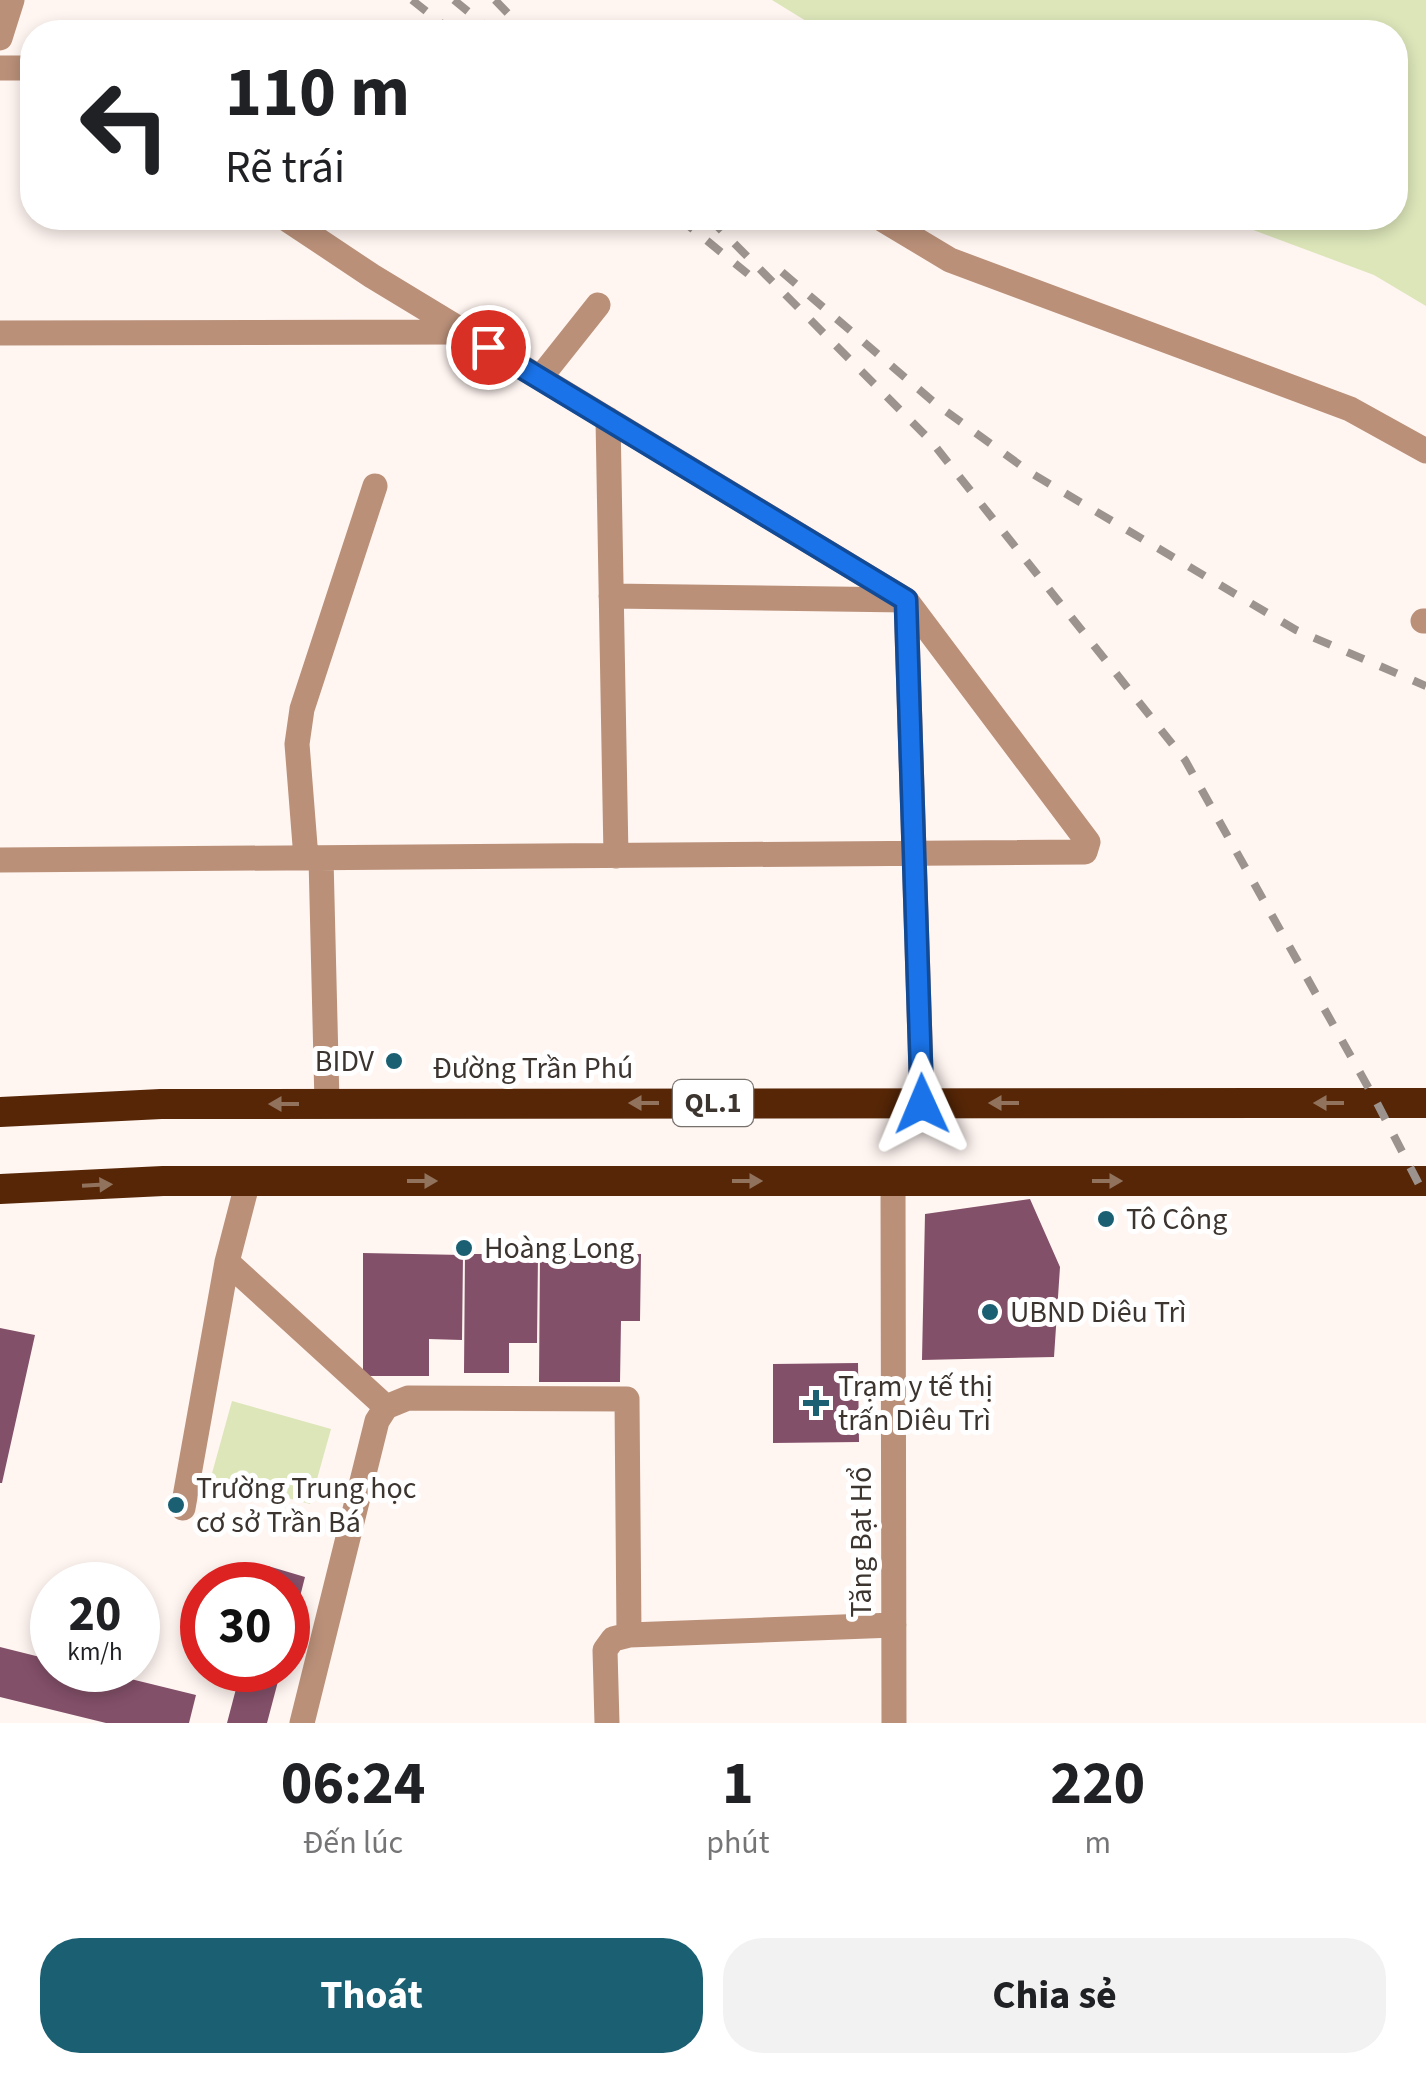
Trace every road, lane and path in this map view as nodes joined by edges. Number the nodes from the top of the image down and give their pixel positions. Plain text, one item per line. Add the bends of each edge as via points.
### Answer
1 (12, 0) edge
2 (0, 38) edge
3 (303, 230) edge
4 (900, 230) edge
5 (598, 305) dead end
6 (462, 332) junction
7 (0, 333) edge
8 (540, 378) junction
9 (608, 420) junction
10 (1426, 451) edge
11 (375, 486) dead end
12 (611, 596) junction
13 (906, 600) junction
14 (916, 853) junction
15 (616, 856) junction
16 (314, 858) junction
17 (0, 860) edge
18 (326, 1104) junction
19 (922, 1104) junction
20 (1426, 1104) edge
21 (0, 1112) edge
22 (248, 1181) junction
23 (893, 1181) junction
24 (1426, 1181) edge
25 (0, 1189) edge
26 (227, 1262) junction
27 (386, 1407) junction
28 (182, 1508) dead end
29 (894, 1625) junction
30 (629, 1635) junction
31 (302, 1723) edge
32 (608, 1723) edge
33 (894, 1723) edge

1 - 2 street
3 - 6 street
4 - 10 street via 950,260 1350,409
5 - 8 street
6 - 7 street
6 - 8 street
8 - 9 street
9 - 12 street
9 - 13 street
11 - 16 street via 302,708 297,744
12 - 13 street
12 - 15 street
13 - 14 street
13 - 14 street via 1088,842 1085,852 1073,854
14 - 15 street
14 - 19 street
15 - 16 street
16 - 17 street
16 - 18 street
19 -> 18 highway, Đường Trần Phú / QL.1
18 -> 21 highway, Đường Trần Phú / QL.1
20 -> 19 highway, Đường Trần Phú / QL.1
22 -> 23 highway
25 -> 22 highway
22 - 26 street
23 -> 24 highway
23 - 29 street, Tăng Bạt Hổ
26 - 27 street
26 - 28 street
27 - 30 street via 408,1398 627,1399
27 - 31 street via 376,1421
29 - 30 street
29 - 33 street, Tăng Bạt Hổ
30 - 32 street via 613,1639 605,1650

